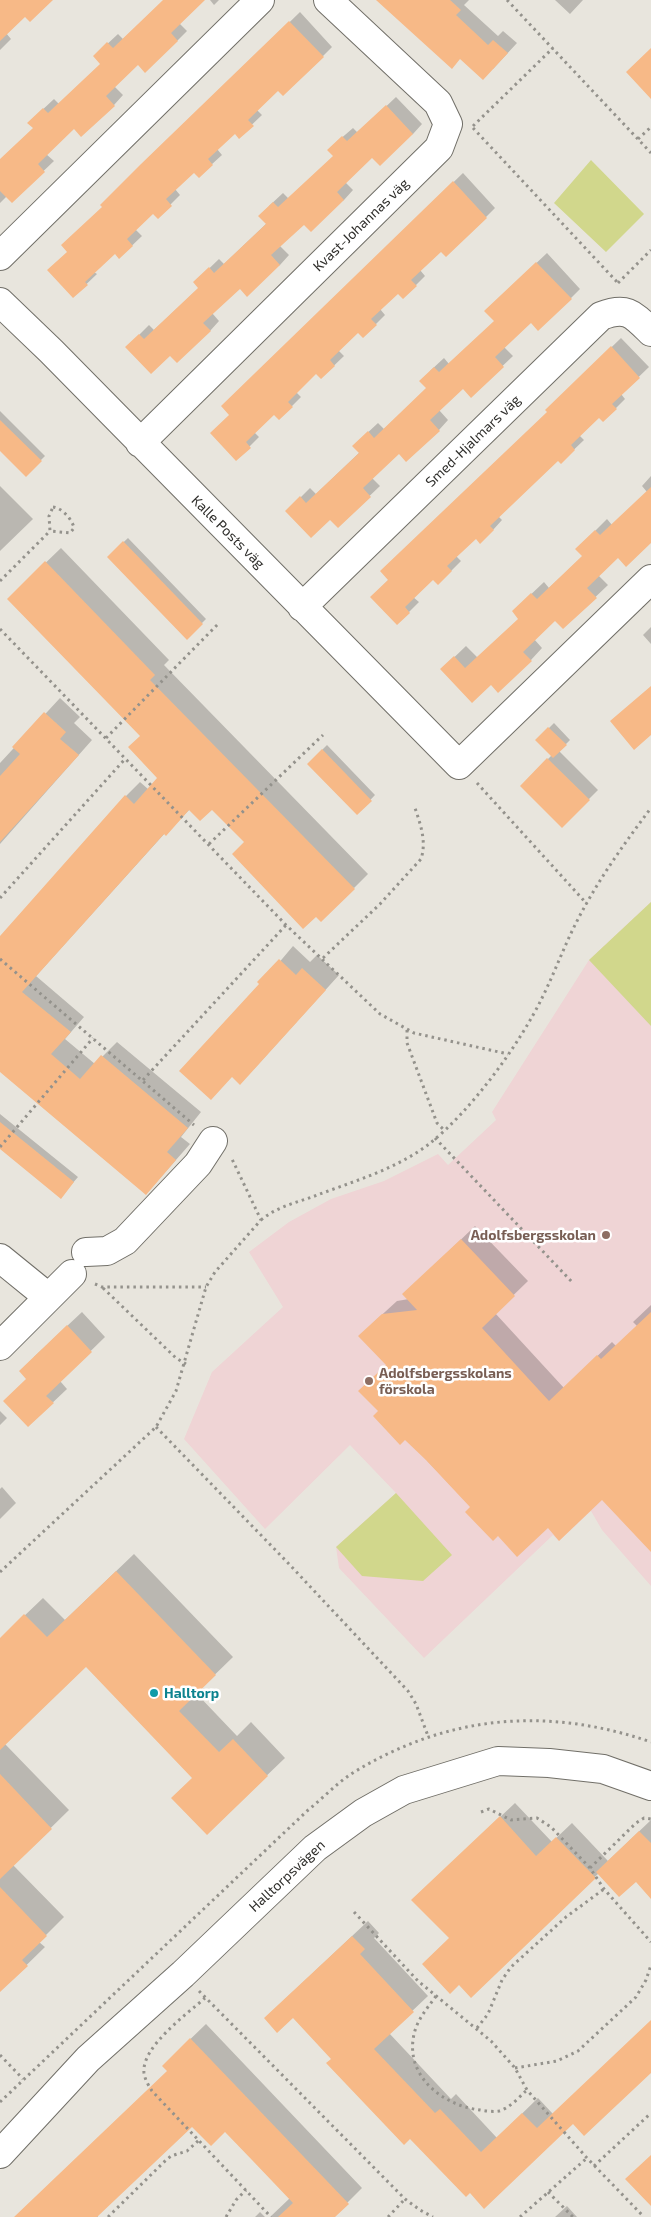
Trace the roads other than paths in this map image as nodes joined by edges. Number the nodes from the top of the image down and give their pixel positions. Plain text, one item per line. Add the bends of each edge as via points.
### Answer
1 (260, 0) edge
2 (328, 0) edge
3 (0, 256) edge
4 (0, 302) edge
5 (651, 332) edge
6 (140, 443) junction
7 (651, 579) edge
8 (302, 607) junction
9 (213, 1141) road end
10 (0, 1258) edge
11 (48, 1297) junction
12 (0, 1346) edge
13 (651, 1786) edge
14 (0, 2154) edge

1 - 3 street
2 - 6 street, Kvast-Johannas väg via 438,103 448,124 439,148
4 - 6 street, Kalle Posts väg
5 - 8 street, Smed-Hjalmars väg via 627,311 601,316
6 - 8 street, Kalle Posts väg
7 - 8 street, Kalle Posts väg via 459,765 464,770
9 - 11 street via 198,1164 125,1242 79,1263
10 - 11 street
11 - 12 street
13 - 14 street, Halltorpsvägen via 603,1770 498,1761 404,1790 363,1813 315,1848 88,2059

